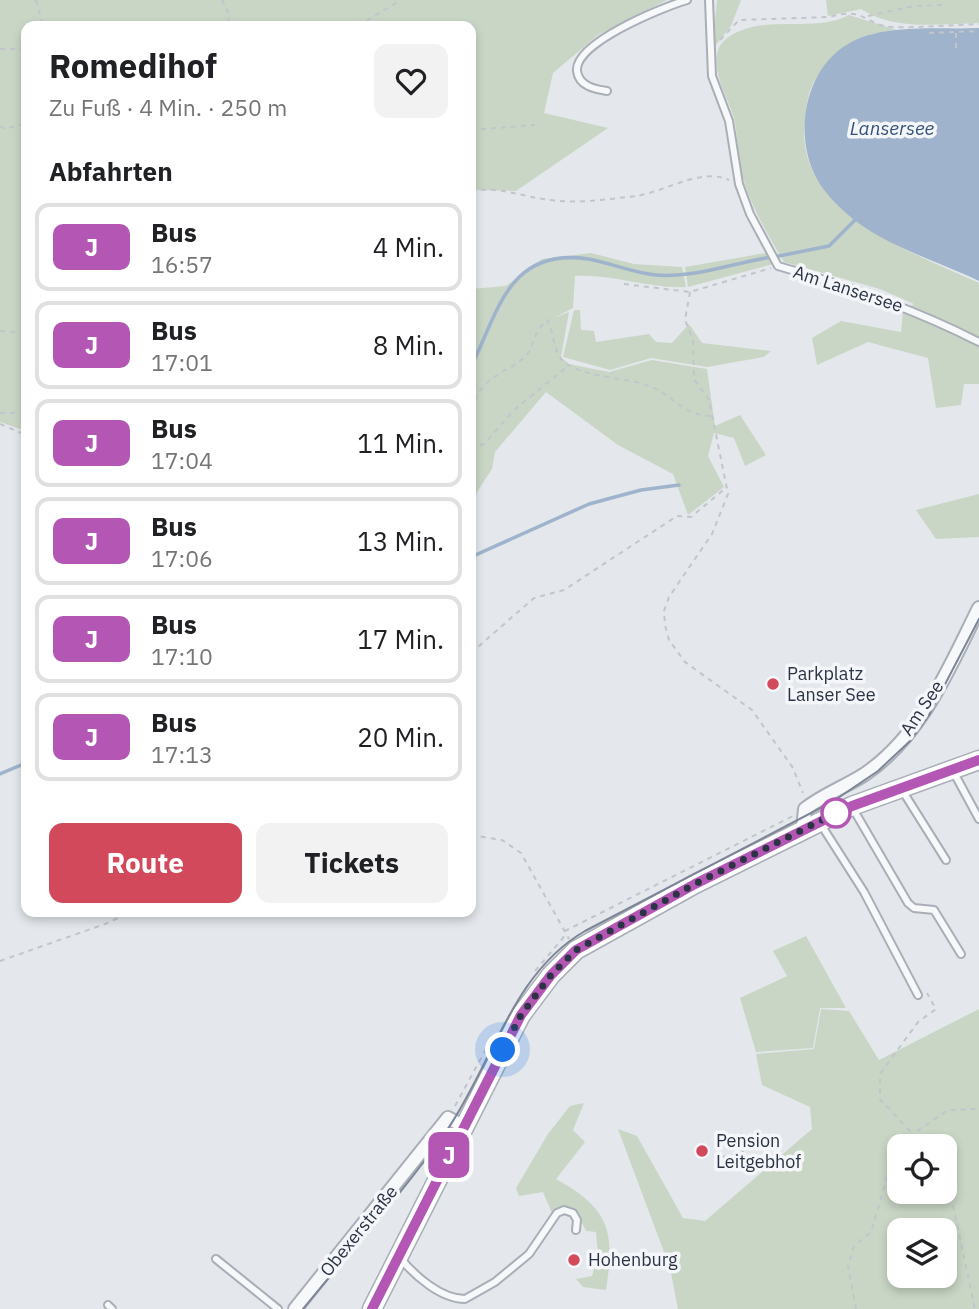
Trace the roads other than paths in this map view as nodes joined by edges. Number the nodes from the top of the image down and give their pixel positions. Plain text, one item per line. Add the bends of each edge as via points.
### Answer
1 (687, 0) edge
2 (709, 0) edge
3 (607, 91) dead end
4 (979, 342) edge
5 (979, 608) edge
6 (979, 760) edge
7 (952, 770) junction
8 (901, 788) junction
9 (852, 806) junction
10 (979, 818) edge
11 (809, 820) junction
12 (946, 860) dead end
13 (961, 954) dead end
14 (918, 995) dead end
15 (456, 1122) junction
16 (576, 1230) dead end
17 (399, 1257) junction
18 (216, 1259) dead end
19 (278, 1309) edge
20 (295, 1309) edge
21 (372, 1309) edge

1 - 3 lane via 606,37 583,53 577,66 580,80
2 - 4 lane, Am Lansersee via 712,76 729,121 739,184 778,266 849,286
5 - 11 street, Am See via 924,713 907,735 865,773 822,796
6 - 7 main road
7 - 8 main road
7 - 10 lane
8 - 9 main road
8 - 12 lane
9 - 11 main road
9 - 13 lane via 908,904 934,910
11 - 14 lane via 864,892
11 - 15 main road via 576,950 521,1015
15 - 17 main road
15 - 20 street, Obexerstraße
16 - 17 lane via 576,1216 561,1211 529,1254 465,1299 424,1281
17 - 21 main road
18 - 19 lane

